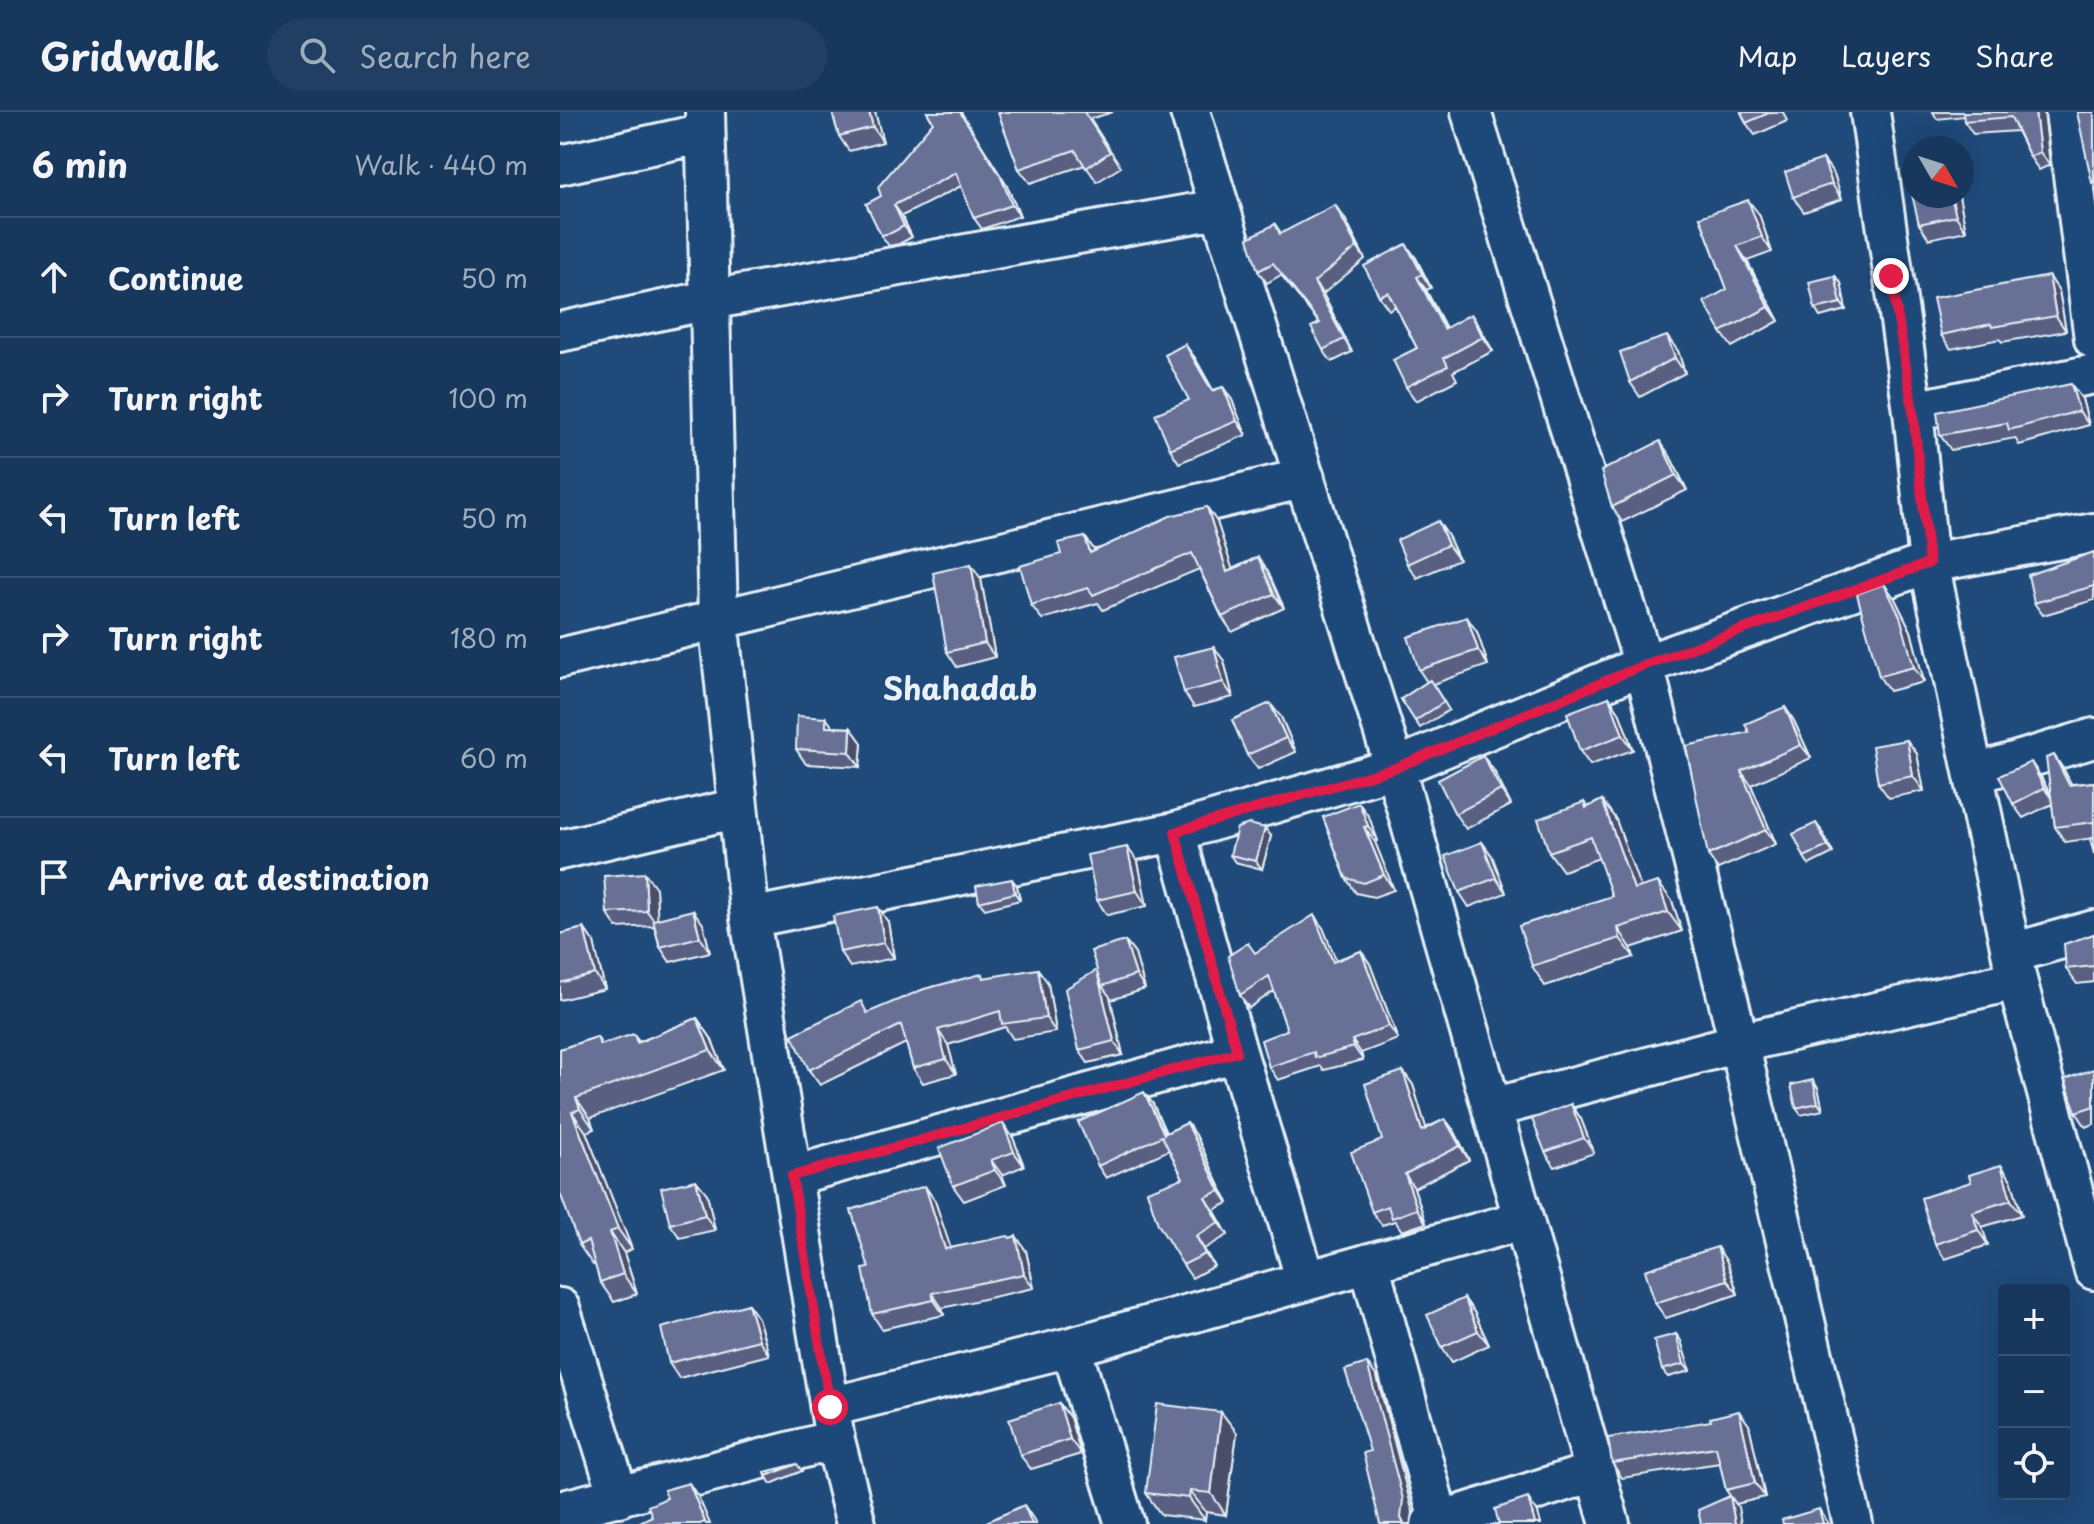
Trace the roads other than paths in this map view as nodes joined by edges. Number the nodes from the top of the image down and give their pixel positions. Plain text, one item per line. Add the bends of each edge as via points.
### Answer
1 (1190, 112) edge
2 (1471, 112) edge
3 (1870, 112) edge
4 (2065, 112) edge
5 (705, 123) edge
6 (560, 165) edge
7 (1218, 209) junction
8 (709, 300) junction
9 (560, 332) edge
10 (2094, 339) edge
11 (2094, 374) edge
12 (1913, 411) junction
13 (1305, 478) junction
14 (2094, 533) edge
15 (1929, 563) junction
16 (718, 618) junction
17 (560, 658) edge
18 (1644, 665) junction
19 (2094, 738) edge
20 (1395, 768) junction
21 (1974, 774) junction
22 (738, 808) junction
23 (1175, 832) junction
24 (560, 850) edge
25 (750, 918) junction
26 (2094, 930) edge
27 (2014, 966) junction
28 (1739, 1043) junction
29 (1237, 1052) junction
30 (1492, 1108) junction
31 (792, 1176) junction
32 (1523, 1220) junction
33 (1369, 1263) junction
34 (2094, 1270) edge
35 (1306, 1281) junction
36 (560, 1308) edge
37 (1071, 1347) junction
38 (832, 1423) junction
39 (1594, 1472) junction
40 (619, 1497) junction
41 (560, 1511) edge
42 (1435, 1522) edge
43 (856, 1524) edge
44 (1125, 1524) edge
45 (1610, 1524) edge
46 (1853, 1524) edge

1 - 7 street
2 - 18 street
3 - 12 street
4 - 10 street
5 - 6 street
5 - 8 street
7 - 8 street
7 - 13 street
8 - 9 street
8 - 16 street
11 - 12 street
12 - 15 street
13 - 16 street
13 - 20 street
14 - 15 street
15 - 18 street
15 - 21 street
16 - 17 street
16 - 22 street
18 - 20 street
18 - 28 street
19 - 21 street
20 - 23 street
20 - 30 street
21 - 27 street
22 - 24 street
22 - 25 street
23 - 25 street
23 - 29 street
25 - 31 street
26 - 27 street
27 - 28 street
27 - 34 street
28 - 30 street
28 - 46 street
29 - 31 street
29 - 35 street
30 - 32 street
31 - 38 street
32 - 33 street
32 - 39 street
33 - 35 street
33 - 42 street
35 - 37 street
36 - 40 street
37 - 38 street
37 - 44 street
38 - 40 street
38 - 43 street
39 - 42 street
39 - 45 street
40 - 41 street

